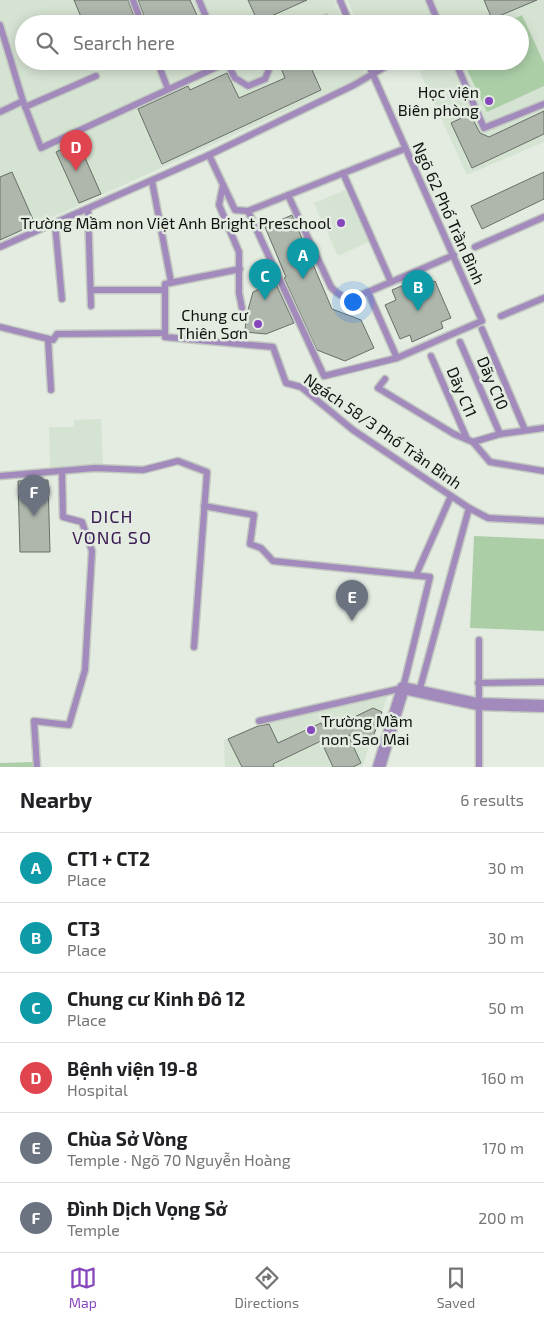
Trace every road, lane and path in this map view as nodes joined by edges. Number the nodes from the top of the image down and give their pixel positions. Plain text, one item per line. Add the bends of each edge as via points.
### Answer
1 (133, 0) edge
2 (199, 0) edge
3 (340, 0) edge
4 (429, 0) edge
5 (139, 15) edge
6 (205, 15) edge
7 (346, 15) edge
8 (435, 15) edge
9 (0, 25) edge
10 (161, 70) edge
11 (209, 70) edge
12 (231, 70) edge
13 (269, 70) edge
14 (371, 70) edge
15 (381, 70) edge
16 (459, 70) edge
17 (373, 75) junction
18 (96, 76) dead end
19 (168, 88) junction
20 (24, 104) junction
21 (544, 104) edge
22 (0, 112) edge
23 (404, 149) junction
24 (209, 155) junction
25 (343, 173) junction
26 (152, 180) junction
27 (223, 185) junction
28 (288, 195) junction
29 (88, 209) junction
30 (248, 211) junction
31 (544, 217) edge
32 (55, 224) junction
33 (0, 247) edge
34 (475, 247) dead end
35 (454, 255) junction
36 (240, 269) junction
37 (171, 282) junction
38 (391, 282) junction
39 (91, 290) junction
40 (165, 290) junction
41 (368, 292) junction
42 (544, 298) edge
43 (62, 299) dead end
44 (91, 306) dead end
45 (242, 308) dead end
46 (501, 316) dead end
47 (0, 327) edge
48 (482, 329) dead end
49 (164, 333) junction
50 (48, 339) junction
51 (460, 342) dead end
52 (431, 356) dead end
53 (397, 358) junction
54 (385, 379) dead end
55 (51, 390) dead end
56 (544, 428) edge
57 (525, 430) junction
58 (500, 434) junction
59 (470, 441) junction
60 (544, 470) edge
61 (62, 472) junction
62 (0, 476) edge
63 (451, 496) junction
64 (204, 506) junction
65 (469, 508) junction
66 (544, 521) edge
67 (416, 575) junction
68 (479, 640) dead end
69 (194, 647) dead end
70 (544, 682) edge
71 (478, 683) junction
72 (404, 688) junction
73 (419, 692) junction
74 (477, 704) junction
75 (544, 706) edge
76 (260, 721) dead end
77 (37, 767) edge
78 (379, 767) edge
79 (479, 767) edge

1 - 5 lane
2 - 6 lane
3 - 7 lane
4 - 8 lane
9 - 20 lane
10 - 19 lane
11 - 19 lane
12 - 13 lane via 235,78 248,86 265,79
14 - 17 lane, Ngõ 62 Phố Trần Bình
15 - 17 lane
16 - 21 lane via 484,128
17 - 23 lane, Ngõ 62 Phố Trần Bình
17 - 24 lane
18 - 20 lane
19 - 20 lane via 41,148
20 - 22 lane
23 - 25 lane
23 - 35 lane, Ngõ 62 Phố Trần Bình
24 - 26 lane
24 - 27 lane
25 - 28 lane
25 - 38 lane
26 - 29 lane
26 - 37 lane
27 - 30 lane via 235,210
27 - 36 lane via 219,205 240,252
28 - 30 lane
28 - 41 lane via 331,287 346,298
29 - 32 lane
29 - 39 lane
30 - 53 lane via 324,376
31 - 34 lane
32 - 33 lane
32 - 43 lane
35 - 38 lane
35 - 53 lane, Ngõ 62 Phố Trần Bình via 482,321
36 - 37 lane
36 - 45 lane
37 - 40 lane via 165,284
38 - 41 lane
39 - 40 lane
39 - 44 lane
40 - 49 lane
41 - 53 lane
42 - 46 lane
47 - 50 lane
48 - 57 lane
49 - 50 lane via 57,334 53,340
49 - 63 lane, Ngách 58/3 Phố Trần Bình via 165,337 273,347 286,383 301,387 353,430
50 - 55 lane
51 - 58 lane, Dãy C10
52 - 59 lane, Dãy C11
54 - 59 lane via 378,388
56 - 57 lane
57 - 58 lane
58 - 59 lane
59 - 60 lane via 490,462
61 - 62 lane
61 - 64 lane via 95,468 142,470 178,462 207,472
61 - 77 lane via 63,517 82,522 92,551 85,670 69,725 34,721
63 - 65 lane, Ngách 58/3 Phố Trần Bình
63 - 67 lane
64 - 67 lane via 254,515 250,544 261,548 273,561
64 - 69 lane
65 - 66 lane, Ngách 58/3 Phố Trần Bình via 488,518
65 - 73 lane
67 - 72 lane via 430,577
68 - 71 lane
70 - 71 lane
71 - 74 lane
72 - 73 street
72 - 76 lane
72 - 78 street
73 - 74 street
74 - 75 street
74 - 79 lane

